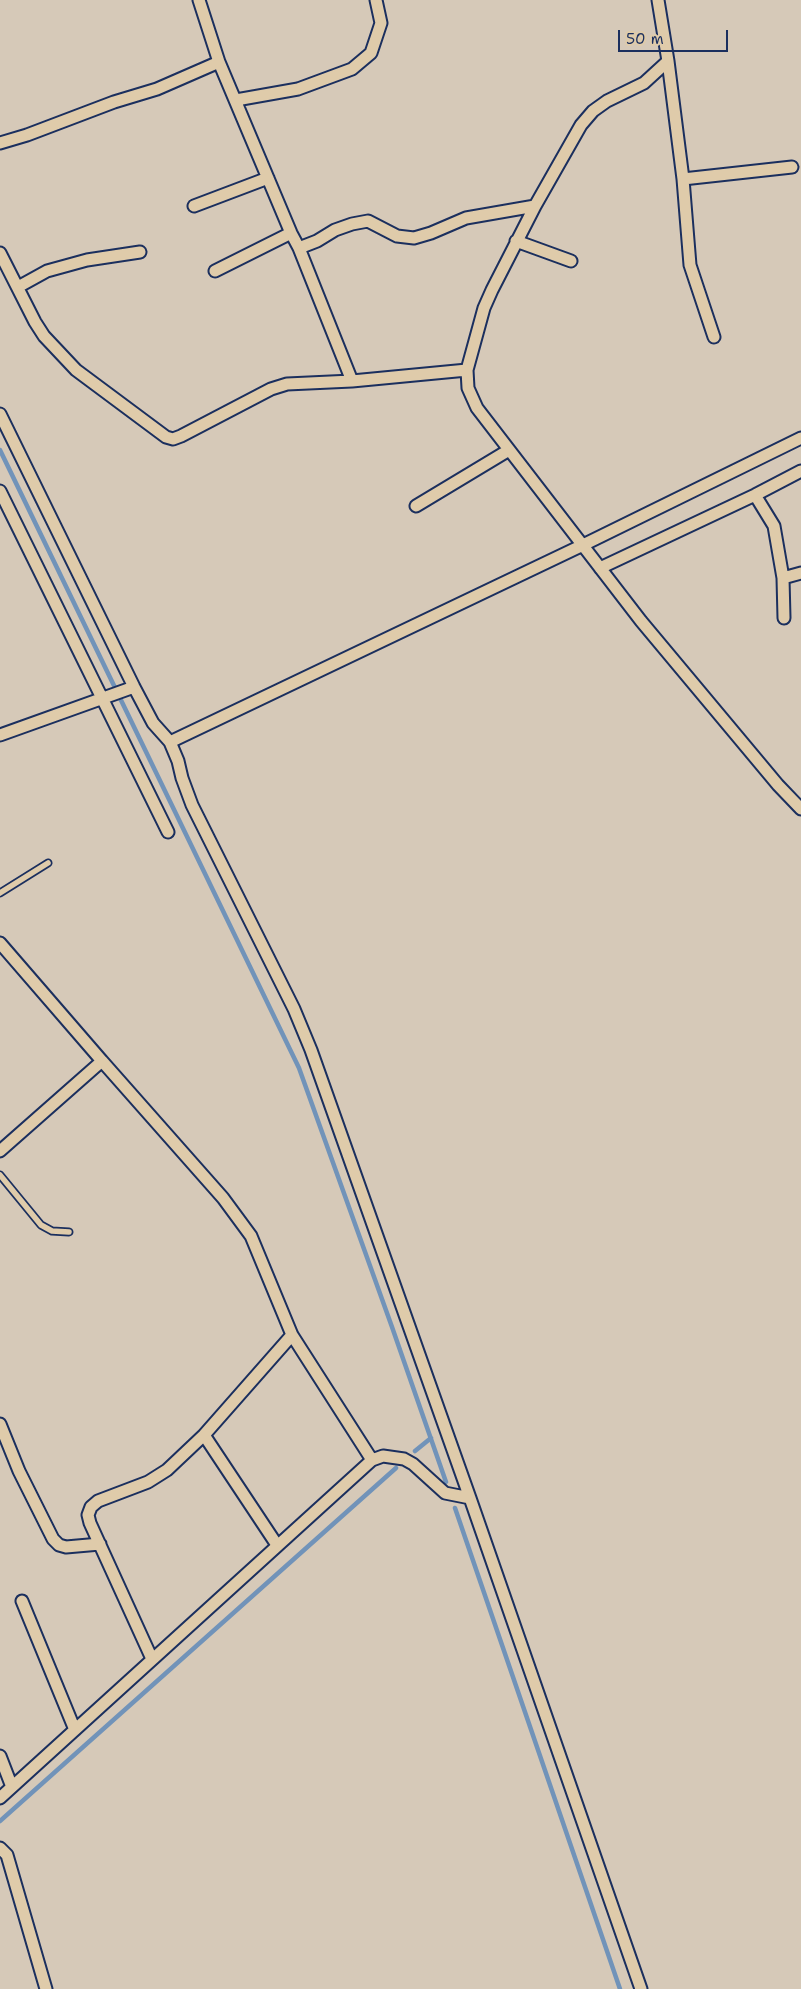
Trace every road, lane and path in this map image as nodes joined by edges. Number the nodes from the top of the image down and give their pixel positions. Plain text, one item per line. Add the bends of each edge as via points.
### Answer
1 (200, 0) edge
2 (376, 0) edge
3 (658, 0) edge
4 (220, 62) junction
5 (668, 62) junction
6 (236, 100) junction
7 (0, 142) edge
8 (792, 166) dead end
9 (268, 178) junction
10 (683, 179) junction
11 (194, 206) dead end
12 (535, 206) junction
13 (291, 233) junction
14 (516, 241) junction
15 (299, 248) junction
16 (140, 252) dead end
17 (0, 253) edge
18 (571, 261) dead end
19 (215, 271) dead end
20 (18, 287) junction
21 (714, 337) dead end
22 (466, 370) junction
23 (352, 381) junction
24 (0, 414) edge
25 (801, 438) edge
26 (509, 450) junction
27 (801, 471) edge
28 (0, 491) edge
29 (756, 495) junction
30 (416, 506) dead end
31 (584, 547) junction
32 (599, 567) junction
33 (801, 573) edge
34 (783, 578) junction
35 (784, 618) dead end
36 (134, 688) junction
37 (104, 699) junction
38 (0, 735) edge
39 (170, 742) junction
40 (801, 809) edge
41 (168, 832) dead end
42 (48, 863) dead end
43 (0, 893) edge
44 (0, 943) edge
45 (102, 1061) junction
46 (0, 1152) edge
47 (0, 1175) edge
48 (69, 1232) dead end
49 (292, 1334) junction
50 (0, 1424) edge
51 (204, 1435) junction
52 (372, 1460) junction
53 (470, 1498) junction
54 (100, 1544) junction
55 (277, 1546) junction
56 (22, 1600) dead end
57 (152, 1659) junction
58 (75, 1730) junction
59 (0, 1756) edge
60 (12, 1787) junction
61 (0, 1798) edge
62 (0, 1848) edge
63 (46, 1989) edge
64 (641, 1989) edge

1 - 4 street
2 - 6 street via 380,23 371,53 352,69 298,89
3 - 5 street
4 - 6 street
4 - 7 street via 157,89
5 - 10 street
5 - 12 street via 644,83 593,111 581,125
6 - 9 street
8 - 10 street
9 - 11 street
9 - 13 street
10 - 21 street via 690,265
12 - 14 street
12 - 15 street via 466,218 414,238 397,236 368,221 335,230
13 - 15 street
13 - 19 street
14 - 18 street
14 - 22 street via 484,308
15 - 23 street
16 - 20 street via 87,260 47,271
17 - 20 street
20 - 23 street via 34,322 76,370 173,439 271,389 287,384
22 - 23 street
22 - 26 street via 468,388 476,408
24 - 36 street
25 - 31 street
26 - 30 street
26 - 31 street
27 - 29 street
28 - 37 street
29 - 32 street
29 - 34 street via 774,526
31 - 32 street
31 - 39 street
32 - 40 street
33 - 34 street
34 - 35 street
36 - 37 street
36 - 39 street via 153,722
37 - 38 street
37 - 41 street
39 - 53 street via 192,805 294,1008 311,1050
42 - 43 lane
44 - 45 street
45 - 46 street
45 - 49 street via 222,1198 251,1236
47 - 48 lane via 41,1225 52,1231
49 - 51 street
49 - 52 street
50 - 54 street via 53,1539 66,1547
51 - 54 street via 159,1476 98,1501 91,1507 88,1515
51 - 55 street
52 - 53 street via 383,1456 404,1459 445,1493
52 - 55 street
53 - 64 street
54 - 57 street
55 - 57 street
56 - 58 street
57 - 58 street
58 - 60 street
59 - 60 street
60 - 61 street
62 - 63 street via 7,1855

